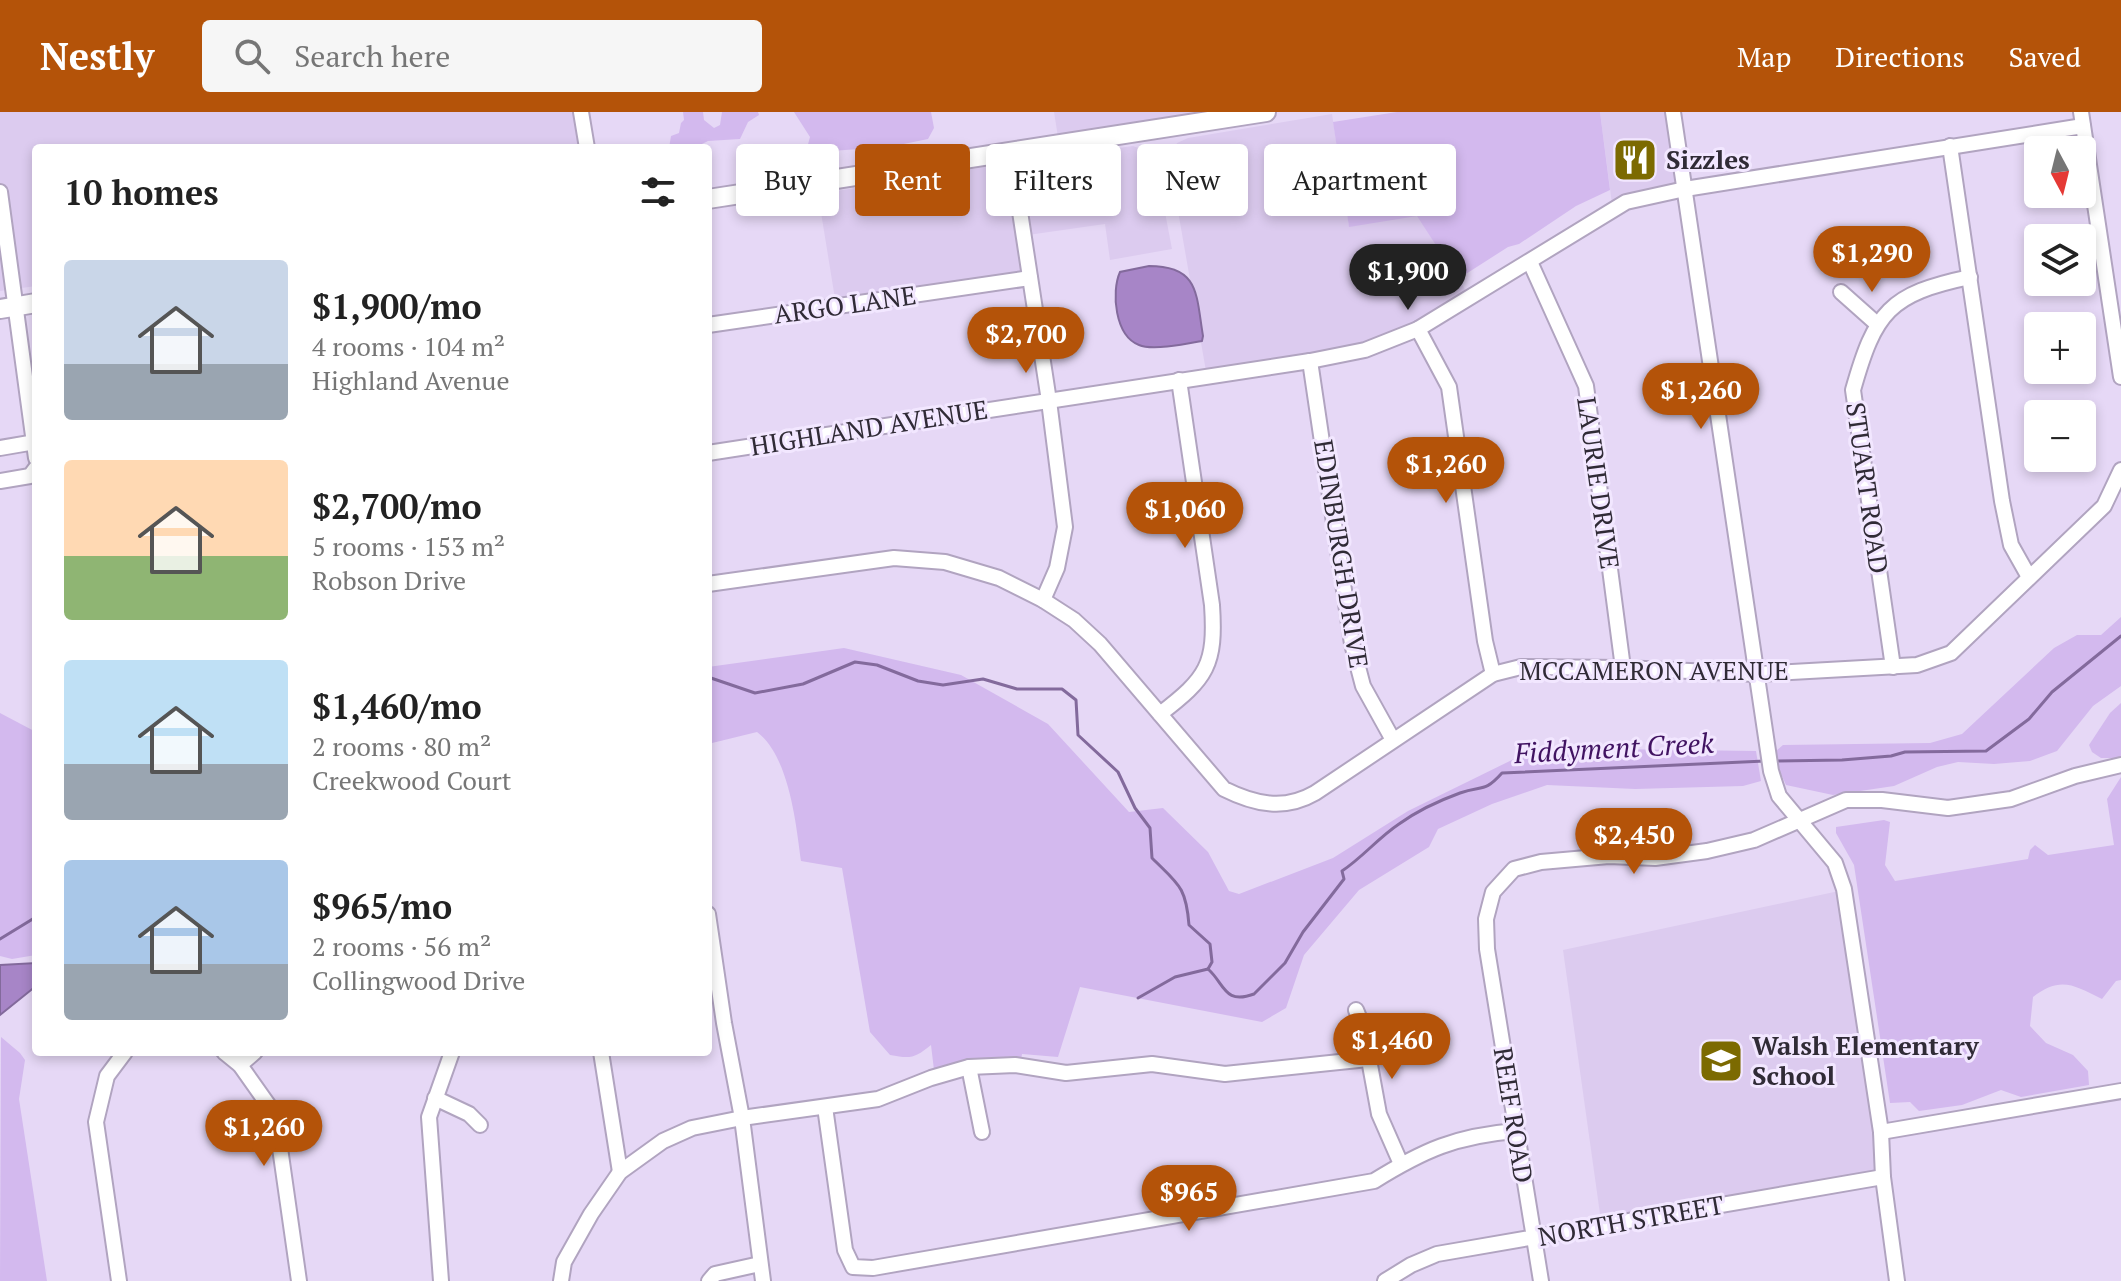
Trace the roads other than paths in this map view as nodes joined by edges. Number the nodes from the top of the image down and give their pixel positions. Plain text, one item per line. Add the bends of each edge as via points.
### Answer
1 (581, 112) edge
2 (1266, 112) edge
3 (1673, 112) edge
4 (2082, 119) edge
5 (1159, 121) edge
6 (586, 144) edge
7 (1053, 144) edge
8 (1950, 146) junction
9 (986, 157) edge
10 (1685, 189) junction
11 (0, 192) edge
12 (712, 198) edge
13 (1021, 216) edge
14 (1530, 262) junction
15 (1970, 277) junction
16 (1030, 278) junction
17 (1841, 292) dead end
18 (32, 304) edge
19 (8, 308) edge
20 (712, 324) edge
21 (1877, 324) junction
22 (1418, 329) junction
23 (1310, 361) junction
24 (2121, 377) edge
25 (1179, 380) junction
26 (1049, 401) junction
27 (32, 427) edge
28 (32, 443) edge
29 (0, 448) edge
30 (712, 452) edge
31 (2121, 470) edge
32 (32, 473) edge
33 (0, 481) edge
34 (2029, 577) junction
35 (712, 583) edge
36 (1043, 600) junction
37 (1893, 667) junction
38 (1623, 668) junction
39 (1493, 674) junction
40 (1756, 674) junction
41 (1160, 714) junction
42 (1393, 740) junction
43 (2121, 765) edge
44 (1798, 820) junction
45 (712, 941) edge
46 (1356, 1010) dead end
47 (122, 1056) edge
48 (229, 1056) edge
49 (250, 1056) edge
50 (451, 1056) edge
51 (602, 1056) edge
52 (1368, 1059) junction
53 (240, 1065) junction
54 (969, 1067) junction
55 (2121, 1091) edge
56 (435, 1098) junction
57 (825, 1107) junction
58 (742, 1118) junction
59 (480, 1125) dead end
60 (1515, 1131) junction
61 (982, 1132) dead end
62 (1881, 1132) junction
63 (1401, 1164) junction
64 (620, 1172) junction
65 (1883, 1177) junction
66 (1534, 1238) junction
67 (760, 1264) junction
68 (119, 1281) edge
69 (299, 1281) edge
70 (441, 1281) edge
71 (561, 1281) edge
72 (709, 1281) edge
73 (763, 1281) edge
74 (1385, 1281) edge
75 (1541, 1281) edge
76 (1897, 1281) edge

1 - 6 street
2 - 5 main road
3 - 10 street
4 - 8 street, HIGHLAND AVENUE
4 - 24 street
5 - 7 main road
8 - 10 street, HIGHLAND AVENUE
8 - 15 street
9 - 12 main road
10 - 14 street, HIGHLAND AVENUE via 1626,202
10 - 40 street
11 - 19 street
13 - 16 street
14 - 22 street, HIGHLAND AVENUE
14 - 38 street, LAURIE DRIVE via 1586,386
15 - 21 street, STUART ROAD via 1936,284 1899,301
15 - 34 street via 2002,501 2011,545
16 - 20 street, ARGO LANE
16 - 26 street
17 - 21 street
18 - 19 main road
19 - 27 street
21 - 37 street, STUART ROAD via 1853,390
22 - 23 street, HIGHLAND AVENUE via 1365,350
22 - 39 street via 1449,387
23 - 25 street, HIGHLAND AVENUE
23 - 42 street, EDINBURGH DRIVE via 1352,644 1363,686
25 - 26 street, HIGHLAND AVENUE
25 - 41 street via 1214,636 1210,660 1191,691
26 - 30 street, HIGHLAND AVENUE
26 - 36 street via 1065,527 1057,568
28 - 29 street
31 - 34 street, MCCAMERON AVENUE via 2104,506
32 - 33 street
34 - 37 street, MCCAMERON AVENUE via 1951,653
35 - 36 street, MCCAMERON AVENUE via 861,561 922,559 999,578
36 - 41 street, MCCAMERON AVENUE via 1100,644
37 - 40 street, MCCAMERON AVENUE
38 - 39 street, MCCAMERON AVENUE via 1521,667
38 - 40 street, MCCAMERON AVENUE
39 - 42 street, MCCAMERON AVENUE
40 - 44 street via 1771,771 1779,796
41 - 42 street, MCCAMERON AVENUE via 1224,789 1262,804 1309,797
43 - 44 street, REEF ROAD via 2011,799 1948,808 1846,800
44 - 60 street, REEF ROAD via 1754,840 1707,851 1541,862 1514,869 1493,892 1486,919 1487,949
44 - 62 street via 1835,863 1844,889
45 - 58 street
46 - 52 street
47 - 68 street via 107,1076 96,1122
48 - 53 street
49 - 53 street
50 - 56 street
51 - 64 street
52 - 54 street via 1225,1074 1152,1064 1066,1073 1015,1065
52 - 63 street via 1379,1114
53 - 69 street via 269,1106
54 - 57 street via 884,1097
54 - 61 street
55 - 62 street
56 - 59 street
56 - 70 street via 429,1117
57 - 58 street
57 - 63 street via 845,1250 853,1267 873,1268 1337,1189 1374,1181
58 - 64 street via 678,1133
58 - 67 street
60 - 63 street via 1476,1135
60 - 66 street, REEF ROAD
62 - 65 street
64 - 71 street via 564,1262
65 - 66 street, NORTH STREET
65 - 76 street
66 - 74 street, NORTH STREET via 1437,1254
66 - 75 street, REEF ROAD
67 - 72 street via 715,1274
67 - 73 street

